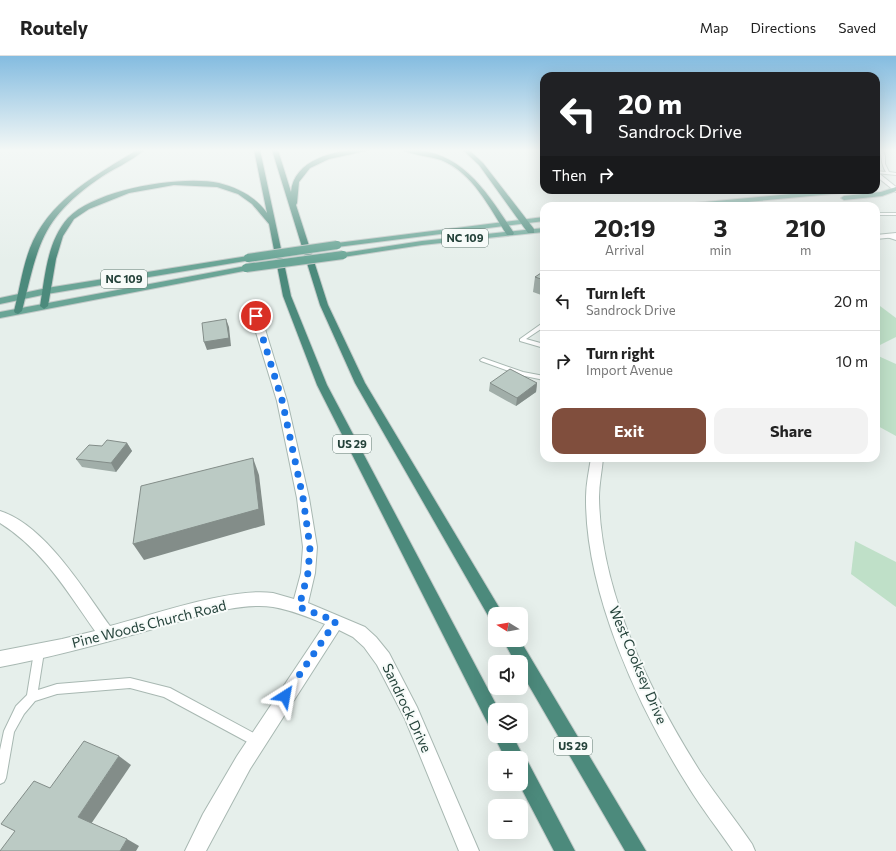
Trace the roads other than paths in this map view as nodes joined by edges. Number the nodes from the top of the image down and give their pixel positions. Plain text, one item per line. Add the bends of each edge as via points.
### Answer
1 (83, 187) edge
2 (145, 187) edge
3 (226, 187) edge
4 (265, 187) edge
5 (287, 187) edge
6 (296, 187) edge
7 (478, 187) edge
8 (498, 187) edge
9 (880, 188) edge
10 (896, 190) edge
11 (811, 194) edge
12 (726, 202) edge
13 (806, 202) dead end
14 (294, 210) junction
15 (880, 214) edge
16 (896, 214) edge
17 (540, 219) edge
18 (524, 221) junction
19 (503, 223) junction
20 (273, 228) junction
21 (540, 230) edge
22 (531, 231) junction
23 (510, 233) junction
24 (880, 237) edge
25 (894, 237) edge
26 (47, 292) junction
27 (22, 297) junction
28 (0, 301) edge
29 (44, 306) junction
30 (18, 311) junction
31 (0, 315) edge
32 (256, 316) dead end
33 (540, 327) edge
34 (540, 345) edge
35 (483, 360) dead end
36 (540, 377) edge
37 (596, 462) edge
38 (0, 516) edge
39 (299, 607) junction
40 (491, 607) edge
41 (336, 621) junction
42 (107, 635) junction
43 (514, 647) edge
44 (39, 652) junction
45 (0, 659) edge
46 (32, 697) junction
47 (488, 706) edge
48 (256, 741) junction
49 (0, 778) edge
50 (528, 782) edge
51 (195, 851) edge
52 (469, 851) edge
53 (564, 851) edge
54 (636, 851) edge
55 (746, 851) edge

1 - 27 highway via 52,216 37,240
2 - 26 highway via 109,197 72,218 58,236
3 - 20 highway via 246,195 259,206
4 - 20 highway, US 29
5 - 14 highway, US 29
6 - 14 highway
7 - 19 highway
8 - 18 highway
9 - 10 main road
10 - 13 main road via 882,194
11 - 12 main road
14 - 40 highway, US 29 via 324,306 360,383
15 - 16 lane
17 - 18 main road, NC 109
18 - 19 main road, NC 109
18 - 22 highway
19 - 23 highway
19 - 26 main road, NC 109, bridge via 248,258
20 - 47 highway, US 29 via 287,296 322,385
21 - 22 main road, NC 109
22 - 23 main road, NC 109
23 - 29 main road, NC 109, bridge via 246,268
24 - 25 street
26 - 27 main road, NC 109
26 - 29 highway
27 - 28 main road, NC 109
27 - 30 highway
29 - 30 main road, NC 109
30 - 31 main road, NC 109
32 - 39 street via 282,400 303,498 310,547 308,573
33 - 34 lane via 522,340
35 - 36 lane via 522,374
37 - 55 street, West Cooksey Drive via 593,490 594,521 600,565 616,619 668,734 695,780
38 - 42 street via 18,526 53,559
39 - 41 street, Sandrock Drive
39 - 42 street, Pine Woods Church Road via 272,600 244,600
41 - 48 street
41 - 52 street, Sandrock Drive via 359,632 383,659 411,713
42 - 44 street, Pine Woods Church Road
43 - 54 highway, US 29
44 - 45 street, Pine Woods Church Road
44 - 46 lane
46 - 48 lane via 57,689 130,683 166,692
46 - 49 lane via 20,710 9,731
48 - 51 street via 216,806
50 - 53 highway

